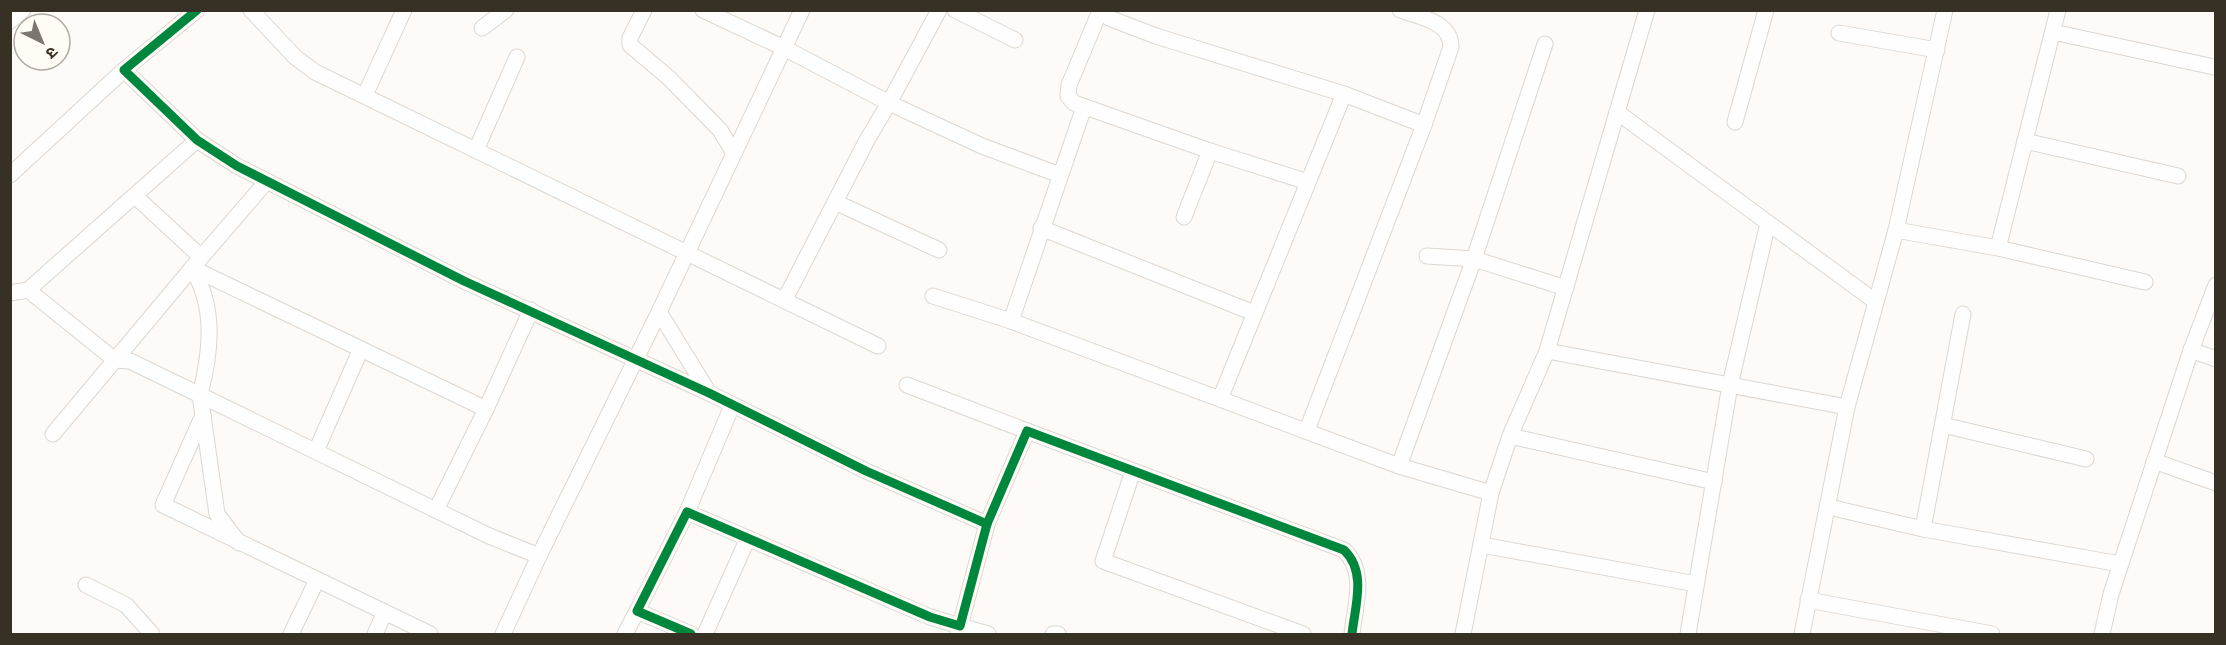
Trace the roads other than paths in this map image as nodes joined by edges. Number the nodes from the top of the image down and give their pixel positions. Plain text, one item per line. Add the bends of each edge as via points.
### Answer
1 (23, 10) edge
2 (197, 10) edge
3 (251, 10) edge
4 (404, 10) edge
5 (506, 10) edge
6 (644, 10) edge
7 (703, 10) edge
8 (802, 10) edge
9 (939, 10) edge
10 (955, 10) edge
11 (1400, 10) edge
12 (1647, 10) edge
13 (1766, 10) edge
14 (1945, 10) edge
15 (2058, 10) edge
16 (1100, 11) edge
17 (10, 21) edge
18 (482, 28) dead end
19 (2053, 32) junction
20 (1839, 33) dead end
21 (1015, 40) dead end
22 (1545, 44) dead end
23 (784, 48) junction
24 (1936, 50) junction
25 (517, 57) dead end
26 (2214, 67) dead end
27 (124, 70) junction
28 (1344, 94) junction
29 (365, 95) junction
30 (889, 103) junction
31 (1084, 107) junction
32 (1617, 112) junction
33 (1735, 122) dead end
34 (1424, 125) junction
35 (197, 140) junction
36 (2025, 141) junction
37 (476, 150) junction
38 (1210, 151) junction
39 (734, 153) junction
40 (10, 175) edge
41 (1060, 175) junction
42 (2178, 176) dead end
43 (267, 181) junction
44 (1308, 182) junction
45 (135, 196) junction
46 (835, 202) junction
47 (1184, 216) dead end
48 (1768, 223) junction
49 (1041, 228) junction
50 (1896, 230) junction
51 (1998, 248) junction
52 (939, 250) dead end
53 (686, 253) junction
54 (1427, 256) dead end
55 (1474, 259) junction
56 (196, 263) junction
57 (2145, 282) dead end
58 (2216, 285) edge
59 (1566, 288) junction
60 (16, 294) edge
61 (933, 296) dead end
62 (785, 298) junction
63 (1876, 302) junction
64 (531, 310) junction
65 (659, 312) junction
66 (1254, 313) junction
67 (1963, 314) dead end
68 (1011, 321) junction
69 (878, 346) dead end
70 (361, 349) junction
71 (2191, 350) junction
72 (1547, 351) junction
73 (635, 359) junction
74 (2216, 359) edge
75 (115, 360) junction
76 (908, 385) dead end
77 (1730, 385) junction
78 (709, 393) junction
79 (200, 394) junction
80 (1220, 399) junction
81 (732, 406) junction
82 (1847, 407) junction
83 (486, 409) junction
84 (203, 416) junction
85 (1943, 425) junction
86 (1307, 430) junction
87 (1027, 431) junction
88 (53, 434) dead end
89 (1510, 436) junction
90 (316, 451) junction
91 (2086, 459) dead end
92 (2154, 461) junction
93 (1400, 466) junction
94 (1133, 471) junction
95 (1714, 482) junction
96 (2216, 483) edge
97 (1491, 493) junction
98 (1829, 507) junction
99 (436, 510) junction
100 (687, 512) junction
101 (987, 524) junction
102 (1923, 529) junction
103 (748, 538) junction
104 (239, 543) junction
105 (1482, 545) junction
106 (539, 556) junction
107 (2120, 564) junction
108 (316, 580) junction
109 (1696, 584) junction
110 (86, 585) dead end
111 (1808, 600) junction
112 (637, 611) junction
113 (384, 614) junction
114 (959, 630) edge
115 (152, 634) edge
116 (291, 634) edge
117 (375, 634) edge
118 (430, 634) edge
119 (502, 634) edge
120 (625, 634) edge
121 (691, 634) edge
122 (705, 634) edge
123 (988, 634) edge
124 (1053, 634) edge
125 (1058, 634) edge
126 (1303, 634) edge
127 (1352, 634) edge
128 (1463, 634) edge
129 (1688, 634) edge
130 (1802, 634) edge
131 (1992, 634) edge
132 (2102, 634) edge

1 - 17 street
2 - 27 street
3 - 29 street via 295,57 315,72
4 - 29 street
5 - 18 street
6 - 39 street via 630,45 720,130
7 - 23 street
8 - 23 street
9 - 30 street
10 - 21 street
11 - 34 street via 1440,24 1451,40
12 - 32 street
13 - 33 street
14 - 24 street
15 - 19 street
16 - 28 street via 1156,36
16 - 31 street via 1069,85 1068,96
19 - 26 street
19 - 36 street
20 - 24 street
22 - 55 street
23 - 30 street
23 - 39 street
24 - 50 street
25 - 37 street
27 - 35 street
27 - 40 street
28 - 34 street
28 - 44 street
29 - 37 street
30 - 41 street via 982,147
30 - 46 street
31 - 38 street
31 - 41 street
32 - 48 street
32 - 59 street
34 - 86 street
35 - 43 street
35 - 45 street
36 - 42 street
36 - 51 street
37 - 53 street
38 - 44 street
38 - 47 street
39 - 53 street
41 - 49 street
43 - 56 street
43 - 64 street via 464,281
44 - 66 street
45 - 56 street
45 - 60 street
46 - 52 street
46 - 62 street
48 - 63 street
48 - 77 street
49 - 66 street
49 - 68 street
50 - 51 street
50 - 63 street
51 - 57 street
53 - 62 street
53 - 65 street
54 - 55 street
55 - 59 street
55 - 93 street
56 - 70 street
56 - 75 street
56 - 79 street via 211,329
58 - 71 street
59 - 72 street
60 - 75 street
61 - 68 street
62 - 69 street
63 - 82 street
64 - 73 street
64 - 83 street
65 - 73 street
65 - 78 street
66 - 80 street
67 - 85 street
68 - 80 street
70 - 83 street
70 - 90 street
71 - 74 street
71 - 92 street
72 - 77 street
72 - 89 street
73 - 78 street
73 - 106 street
75 - 79 street via 130,361
75 - 88 street
76 - 87 street
77 - 82 street
77 - 95 street
78 - 81 street
79 - 84 street
79 - 90 street
80 - 86 street
81 - 100 street
81 - 101 street
82 - 98 street
83 - 99 street
84 - 104 street via 217,514
84 - 104 street via 163,505
85 - 91 street
85 - 102 street
86 - 93 street
87 - 94 street
87 - 101 street
89 - 95 street
89 - 97 street
90 - 99 street
92 - 96 street
92 - 107 street
93 - 97 street
94 - 126 street via 1103,561
94 - 127 street via 1344,550 1354,560 1359,579
95 - 109 street
97 - 105 street
98 - 102 street
98 - 111 street
99 - 106 street
100 - 103 street
100 - 112 street
101 - 114 street
102 - 107 street
103 - 114 street
103 - 122 street
104 - 108 street
105 - 109 street
105 - 128 street
106 - 119 street
107 - 132 street
108 - 113 street
108 - 116 street
109 - 129 street
110 - 115 street via 126,604
111 - 130 street
111 - 131 street
112 - 120 street
112 - 121 street
113 - 117 street
113 - 118 street
114 - 123 street
124 - 125 street

